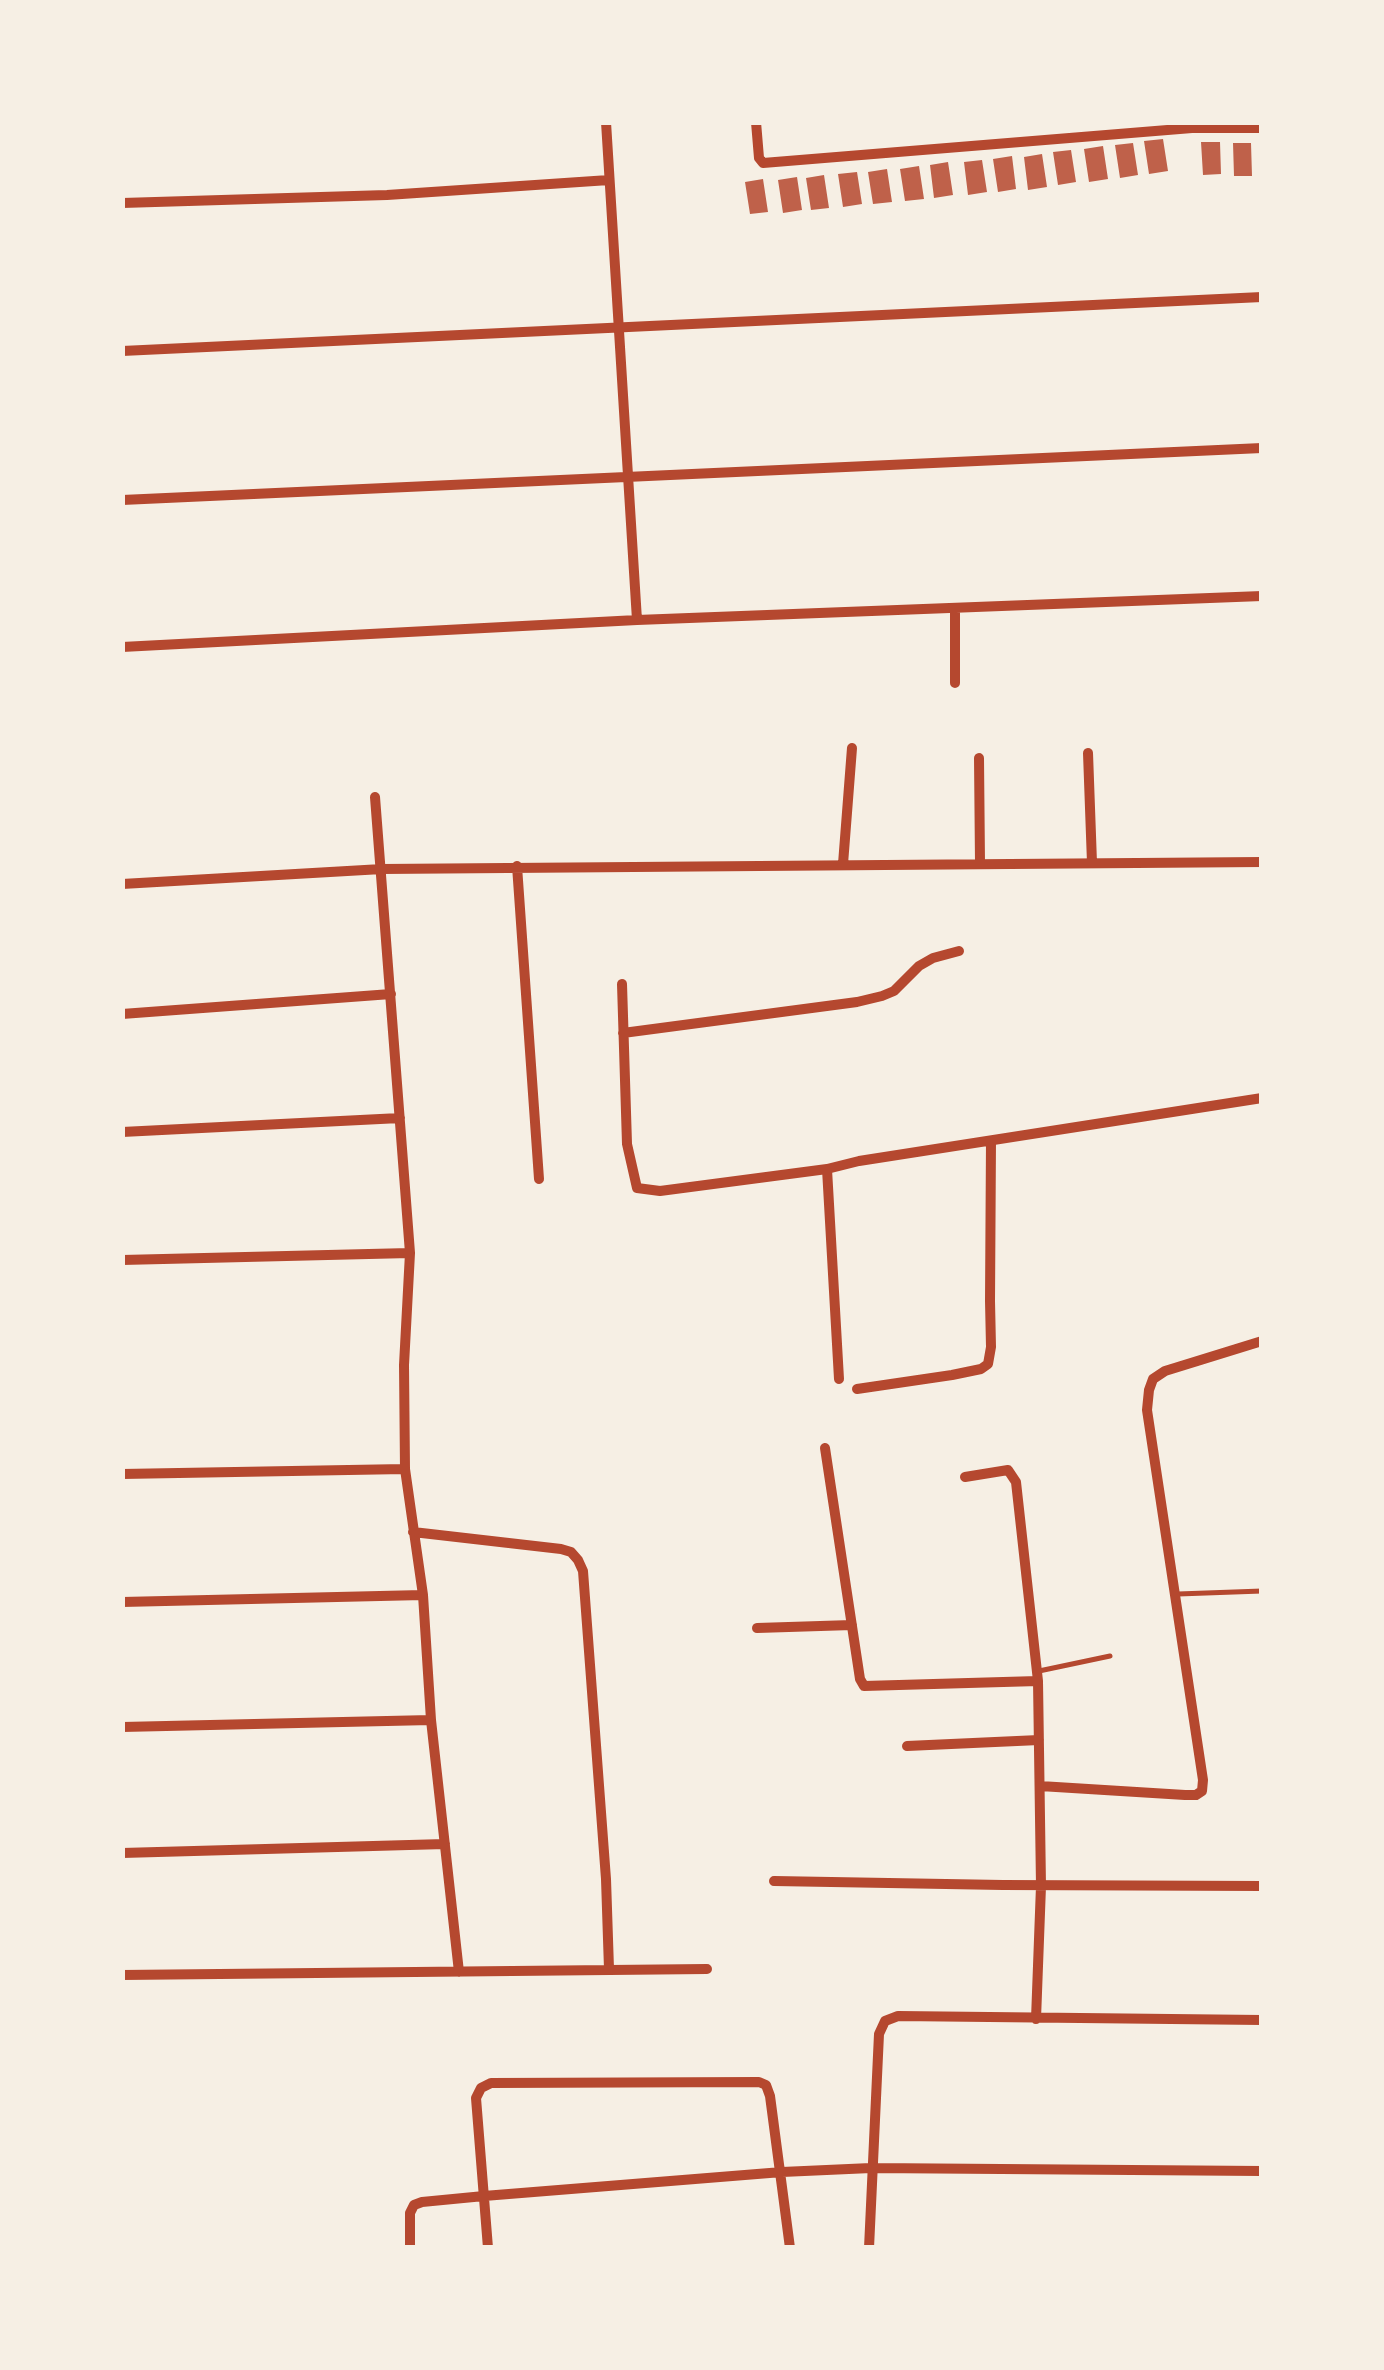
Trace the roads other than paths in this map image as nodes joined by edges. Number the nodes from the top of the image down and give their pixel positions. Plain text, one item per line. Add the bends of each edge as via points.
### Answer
1 (606, 122) edge
2 (756, 122) edge
3 (1192, 126) edge
4 (1262, 128) edge
5 (609, 180) junction
6 (122, 203) edge
7 (1262, 297) edge
8 (618, 328) junction
9 (122, 352) edge
10 (1262, 448) edge
11 (628, 476) junction
12 (122, 500) edge
13 (1262, 596) edge
14 (955, 608) junction
15 (637, 620) junction
16 (122, 647) edge
17 (955, 683) dead end
18 (852, 748) dead end
19 (1088, 753) dead end
20 (979, 758) dead end
21 (375, 797) dead end
22 (1092, 862) junction
23 (1262, 862) edge
24 (980, 863) junction
25 (843, 864) junction
26 (516, 866) junction
27 (382, 868) junction
28 (122, 884) edge
29 (959, 951) dead end
30 (622, 984) dead end
31 (391, 994) junction
32 (122, 1014) edge
33 (624, 1033) junction
34 (1262, 1098) edge
35 (400, 1118) junction
36 (122, 1132) edge
37 (990, 1141) junction
38 (827, 1169) junction
39 (539, 1178) dead end
40 (410, 1253) junction
41 (122, 1260) edge
42 (1262, 1341) edge
43 (839, 1379) dead end
44 (857, 1389) dead end
45 (825, 1448) dead end
46 (406, 1469) junction
47 (122, 1474) edge
48 (964, 1476) dead end
49 (413, 1532) junction
50 (1262, 1591) edge
51 (1175, 1594) junction
52 (423, 1595) junction
53 (122, 1602) edge
54 (852, 1625) junction
55 (756, 1628) dead end
56 (1110, 1656) dead end
57 (1037, 1677) junction
58 (431, 1720) junction
59 (122, 1727) edge
60 (1039, 1740) junction
61 (907, 1746) dead end
62 (1040, 1786) junction
63 (445, 1844) junction
64 (122, 1852) edge
65 (774, 1881) dead end
66 (1041, 1886) junction
67 (1262, 1886) edge
68 (609, 1968) junction
69 (707, 1969) dead end
70 (458, 1972) junction
71 (122, 1975) edge
72 (1036, 2019) junction
73 (1262, 2020) edge
74 (871, 2168) junction
75 (1262, 2171) edge
76 (782, 2172) junction
77 (484, 2196) junction
78 (410, 2248) edge
79 (488, 2248) edge
80 (790, 2248) edge
81 (869, 2248) edge

1 - 5 street
2 - 3 street via 763,163
3 - 4 street
5 - 6 street
5 - 8 street
7 - 8 street
8 - 9 street
8 - 11 street
10 - 11 street
11 - 12 street
11 - 15 street
13 - 14 street
14 - 15 street
14 - 17 street
15 - 16 street
18 - 25 street
19 - 22 street
20 - 24 street
21 - 27 street
22 - 23 street
22 - 24 street
24 - 25 street
25 - 26 street
26 - 27 street
26 - 39 street
27 - 28 street
27 - 31 street
29 - 33 street via 919,966 894,992 858,1002
30 - 33 street
31 - 32 street
31 - 35 street
33 - 38 street via 627,1144 638,1188 660,1192
34 - 37 street
35 - 36 street
35 - 40 street
37 - 38 street
37 - 44 street via 988,1364
38 - 43 street
40 - 41 street
40 - 46 street
42 - 51 street via 1165,1370 1149,1390
45 - 54 street
46 - 47 street
46 - 49 street
48 - 57 street via 1008,1470 1016,1482
49 - 52 street
49 - 68 street via 560,1549 572,1552 583,1571
50 - 51 lane
51 - 62 street via 1202,1791 1184,1796
52 - 53 street
52 - 58 street
54 - 55 street
54 - 57 street via 864,1686
56 - 57 lane
57 - 60 street
58 - 59 street
58 - 63 street
60 - 61 street
60 - 62 street
62 - 66 street
63 - 64 street
63 - 70 street
65 - 66 street
66 - 67 street
66 - 72 street
68 - 69 street
68 - 70 street
70 - 71 street
72 - 73 street
72 - 74 street via 885,2021
74 - 75 street
74 - 76 street
74 - 81 street
76 - 77 street
76 - 77 street via 770,2096 758,2082 491,2084 476,2098
76 - 80 street
77 - 78 street via 414,2205
77 - 79 street

